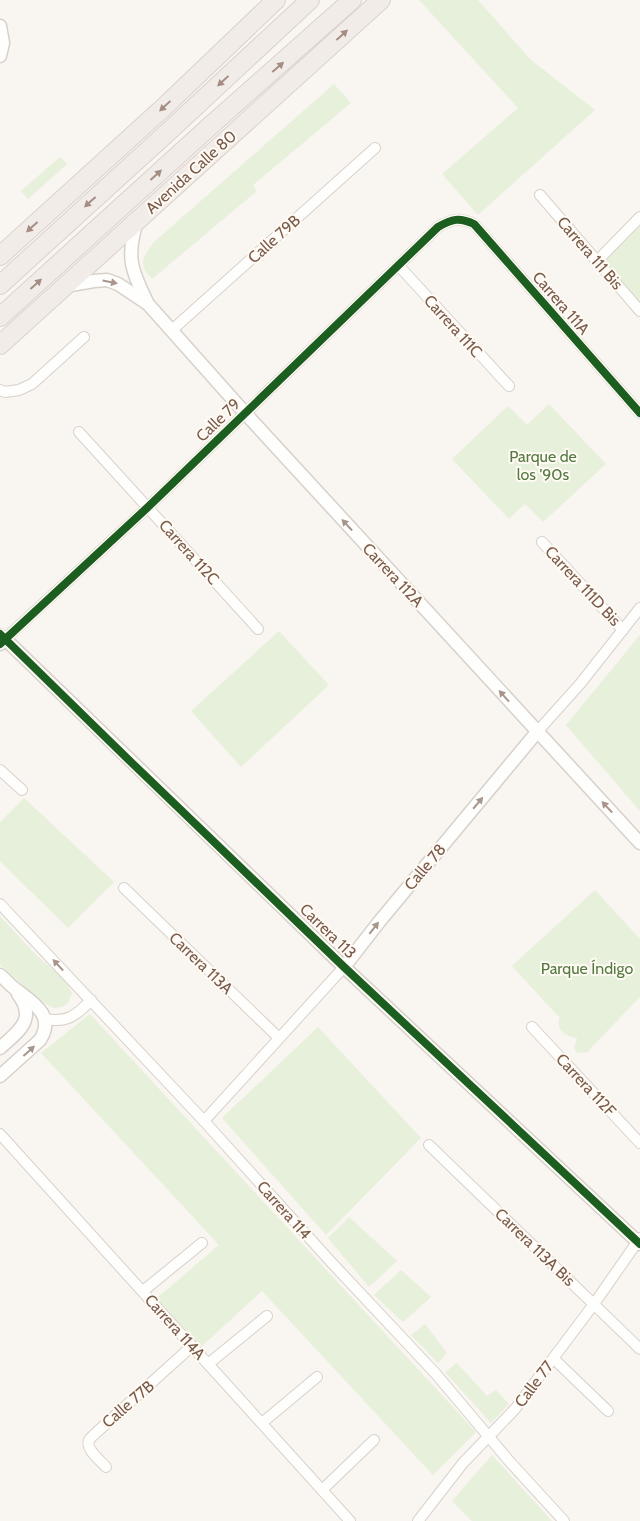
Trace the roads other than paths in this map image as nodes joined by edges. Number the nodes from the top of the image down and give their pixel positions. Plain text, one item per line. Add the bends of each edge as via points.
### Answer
1 (276, 0) edge
2 (310, 0) edge
3 (352, 0) edge
4 (381, 0) edge
5 (0, 26) edge
6 (0, 56) edge
7 (375, 148) dead end
8 (540, 195) dead end
9 (640, 217) edge
10 (457, 219) joint
11 (137, 221) junction
12 (0, 256) edge
13 (597, 261) junction
14 (399, 266) junction
15 (0, 285) edge
16 (65, 286) junction
17 (148, 304) junction
18 (640, 311) edge
19 (0, 317) edge
20 (172, 330) junction
21 (84, 337) dead end
22 (0, 345) edge
23 (509, 386) dead end
24 (0, 390) edge
25 (245, 413) junction
26 (640, 413) edge
27 (79, 432) dead end
28 (148, 506) junction
29 (542, 542) dead end
30 (640, 608) edge
31 (258, 629) dead end
32 (623, 630) junction
33 (2, 639) edge
34 (537, 732) junction
35 (0, 770) edge
36 (22, 790) dead end
37 (640, 843) edge
38 (124, 888) dead end
39 (0, 904) edge
40 (344, 966) junction
41 (0, 975) edge
42 (12, 987) junction
43 (91, 1000) junction
44 (45, 1019) junction
45 (532, 1027) dead end
46 (279, 1038) junction
47 (0, 1048) edge
48 (0, 1076) edge
49 (204, 1121) junction
50 (0, 1134) edge
51 (640, 1143) edge
52 (429, 1145) dead end
53 (639, 1241) edge
54 (202, 1243) dead end
55 (143, 1292) junction
56 (594, 1304) junction
57 (267, 1316) dead end
58 (192, 1346) junction
59 (640, 1349) edge
60 (554, 1359) junction
61 (208, 1364) junction
62 (317, 1377) dead end
63 (608, 1411) dead end
64 (262, 1423) junction
65 (489, 1436) junction
66 (374, 1440) dead end
67 (106, 1467) dead end
68 (322, 1490) junction
69 (350, 1521) edge
70 (418, 1521) edge
71 (564, 1521) edge

1 -> 12 highway
2 -> 15 highway
19 -> 3 highway, Avenida Calle 80
11 -> 4 highway, Avenida Calle 80
5 - 6 street via 3,43
7 - 20 street, Calle 79B
8 - 13 street, Carrera 111 Bis
9 - 13 street
10 - 14 street, Calle 79 via 438,227
10 - 26 street, Carrera 111A via 474,224
11 - 16 highway, Avenida Calle 80
11 - 17 street, Carrera 112A via 130,259
13 - 18 street, Carrera 111 Bis
14 - 23 street, Carrera 111C
14 - 25 street, Calle 79
16 -> 17 street, Carrera 112A via 107,280
16 - 22 highway, Avenida Calle 80
17 - 20 street, Carrera 112A
20 - 25 street, Carrera 112A
21 - 24 street via 32,384 20,390
25 - 28 street, Calle 79
34 -> 25 street, Carrera 112A
27 - 28 street, Carrera 112C
28 - 31 street, Carrera 112C
28 - 33 street, Calle 79
29 - 32 street, Carrera 111D Bis
30 - 32 street, Calle 78
32 - 34 street, Calle 78
33 - 40 street, Carrera 113
37 -> 34 street, Carrera 112A
40 -> 34 street, Calle 78
35 - 36 street
38 - 46 street, Carrera 113A
43 -> 39 street, Carrera 114
40 - 46 street, Calle 78
40 - 53 street, Carrera 113
41 - 42 street
42 - 44 street via 31,1000
42 - 47 street via 24,1002 26,1018 23,1027
43 - 44 street via 68,1018 57,1021
43 - 49 street, Carrera 114
48 -> 44 street via 40,1040 46,1027
45 - 51 street, Carrera 112F
46 - 49 street, Calle 78
49 - 65 street, Carrera 114
50 - 55 street, Carrera 114A
52 - 56 street, Carrera 113A Bis
53 - 56 street, Calle 77
54 - 55 street
55 - 58 street, Carrera 114A
56 - 59 street, Carrera 113A Bis
56 - 60 street, Calle 77
57 - 61 street
58 - 61 street, Carrera 114A
58 - 67 street, Calle 77B via 89,1441 90,1449
60 - 63 street
60 - 65 street, Calle 77
61 - 64 street, Carrera 114A
62 - 64 street
64 - 68 street, Carrera 114A
65 - 70 street, Calle 77 via 463,1463
65 - 71 street, Carrera 114
66 - 68 street
68 - 69 street, Carrera 114A

